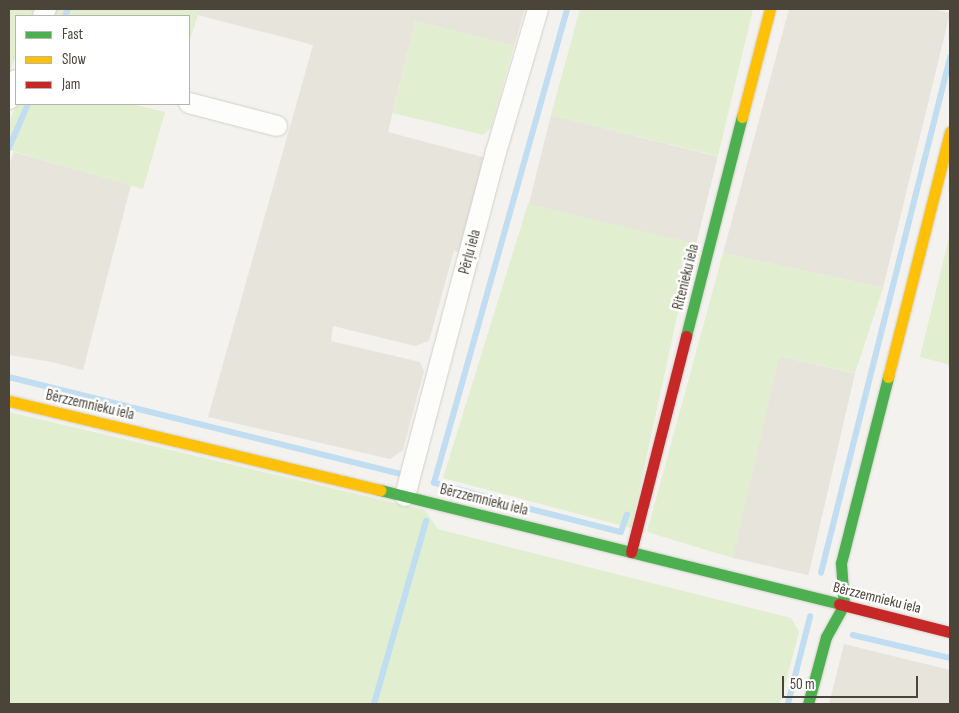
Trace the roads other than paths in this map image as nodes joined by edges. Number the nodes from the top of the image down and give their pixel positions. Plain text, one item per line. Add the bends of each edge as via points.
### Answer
1 (538, 9) edge
2 (770, 9) edge
3 (15, 83) edge
4 (9, 99) edge
5 (190, 103) edge
6 (277, 126) dead end
7 (950, 132) edge
8 (9, 400) edge
9 (405, 496) junction
10 (631, 552) junction
11 (844, 604) junction
12 (950, 632) edge
13 (808, 704) edge

1 - 9 street, Pērļu iela via 496,152
2 - 10 street, Ritenieku iela
3 - 4 street
5 - 6 street
7 - 11 street via 841,563
8 - 9 street, Bērzzemnieku iela
9 - 10 street, Bērzzemnieku iela
10 - 11 street, Bērzzemnieku iela
11 - 12 street, Bērzzemnieku iela
11 - 13 street via 826,637

